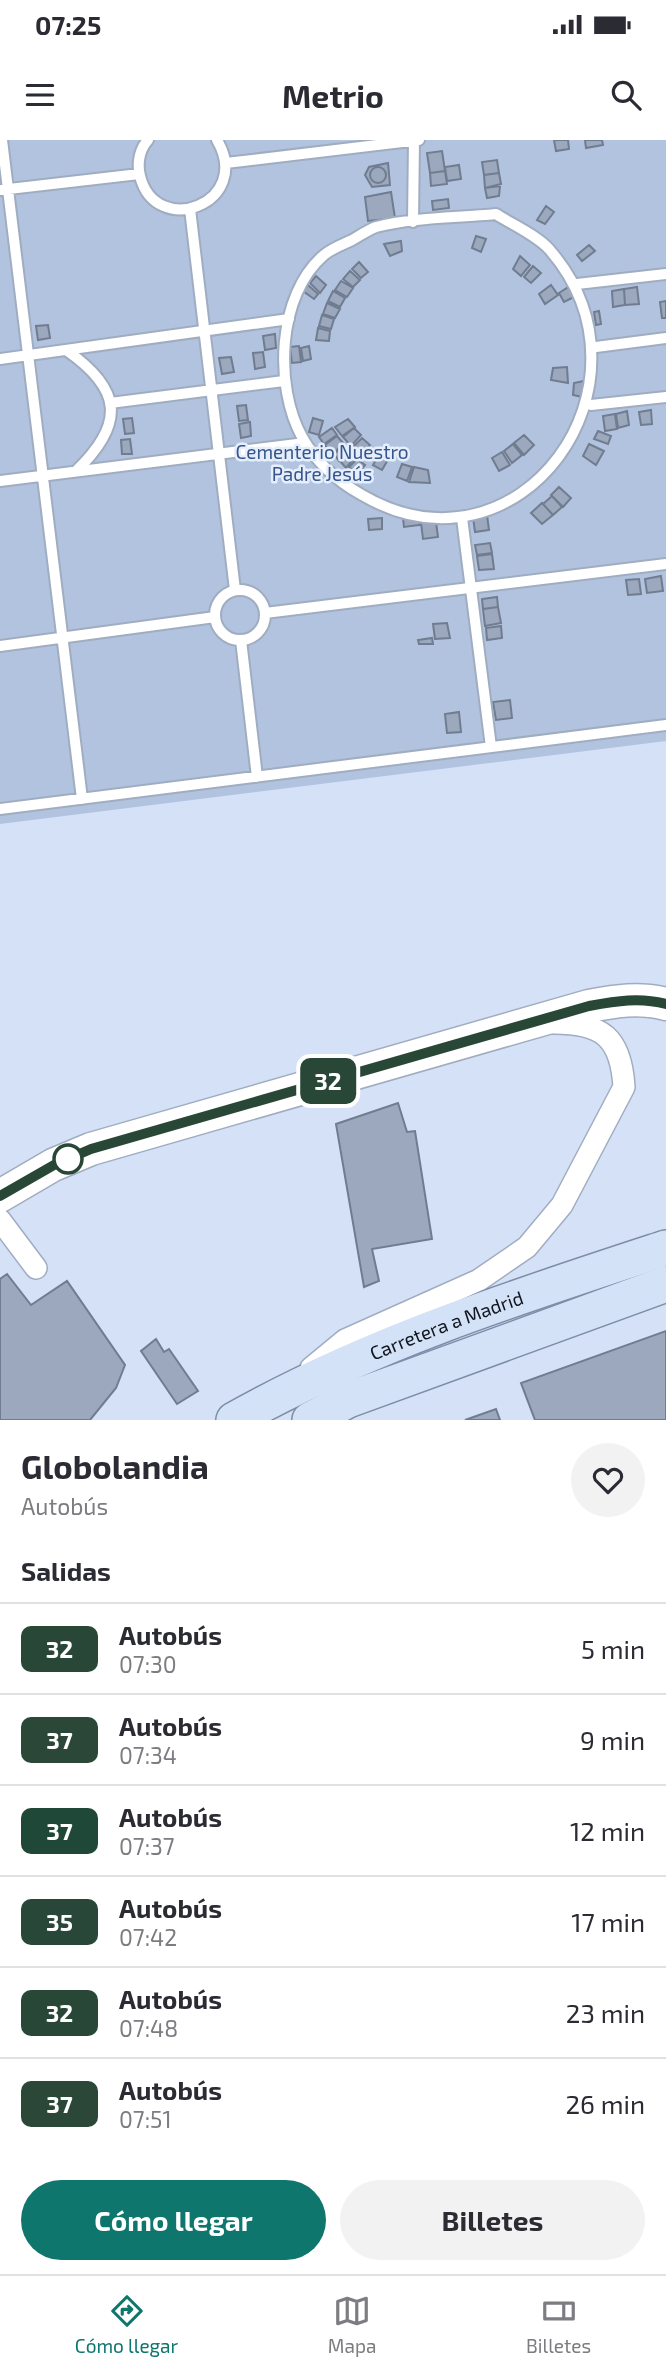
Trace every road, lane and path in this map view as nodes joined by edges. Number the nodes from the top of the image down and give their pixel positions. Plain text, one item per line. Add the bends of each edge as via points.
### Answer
1 (2, 140) edge
2 (148, 140) edge
3 (217, 140) edge
4 (416, 140) edge
5 (226, 163) junction
6 (139, 174) junction
7 (4, 190) edge
8 (190, 209) junction
9 (413, 222) junction
10 (666, 274) edge
11 (577, 284) junction
12 (289, 319) junction
13 (205, 331) junction
14 (666, 338) edge
15 (596, 347) junction
16 (66, 350) junction
17 (28, 355) junction
18 (0, 359) edge
19 (284, 381) junction
20 (212, 390) junction
21 (666, 397) edge
22 (110, 403) junction
23 (591, 405) junction
24 (305, 443) junction
25 (219, 454) junction
26 (75, 471) junction
27 (43, 475) junction
28 (0, 481) edge
29 (462, 518) junction
30 (666, 564) edge
31 (471, 588) junction
32 (235, 590) junction
33 (265, 613) junction
34 (215, 617) junction
35 (63, 638) junction
36 (241, 640) junction
37 (0, 646) edge
38 (666, 725) edge
39 (491, 747) junction
40 (257, 777) junction
41 (82, 799) junction
42 (0, 809) edge
43 (666, 1004) edge
44 (531, 1023) junction
45 (0, 1196) edge
46 (0, 1220) edge
47 (666, 1248) edge
48 (36, 1268) dead end
49 (490, 1272) junction
50 (666, 1284) edge
51 (550, 1286) junction
52 (281, 1394) junction
53 (234, 1420) edge
54 (310, 1420) edge

1 - 7 lane
2 - 6 lane via 139,159
3 - 5 lane
4 - 5 lane
4 - 9 lane
5 - 8 lane via 220,188 202,205
6 - 7 lane
6 - 8 lane via 152,198 163,206
7 - 17 lane
8 - 13 lane
9 - 11 lane via 496,214 548,247
9 - 12 lane via 374,228 324,255 304,281
10 - 11 lane
11 - 15 lane
12 - 13 lane
12 - 19 lane
13 - 16 lane
13 - 20 lane
14 - 15 lane
15 - 23 lane
16 - 17 lane
16 - 22 lane via 101,378
17 - 18 lane
17 - 27 lane
19 - 20 lane
19 - 24 lane
20 - 22 lane
20 - 25 lane
21 - 23 lane
22 - 26 lane via 101,446
23 - 29 lane via 556,467 511,502
24 - 25 lane
24 - 29 lane via 336,480 388,510
25 - 26 lane
25 - 32 lane
26 - 27 lane
27 - 28 lane
27 - 35 lane
29 - 31 lane
30 - 31 lane
31 - 33 lane
31 - 39 lane
32 - 33 lane via 252,592
32 - 34 lane via 218,603
33 - 36 lane via 259,632
34 - 35 lane
34 - 36 lane via 220,631
35 - 37 lane
35 - 41 lane
36 - 40 lane
38 - 39 lane
39 - 40 lane
40 - 41 lane
41 - 42 lane
43 - 44 street via 621,1000
44 - 45 street via 91,1149
44 - 49 street via 592,1026 608,1036 623,1066 624,1087 562,1205 527,1247
46 - 48 street
47 - 51 main road, Carretera a Madrid
49 - 51 street
49 - 52 street via 345,1340
50 - 54 main road, Carretera a Madrid via 348,1400
51 - 52 main road, Carretera a Madrid via 481,1309
52 - 53 main road, Carretera a Madrid

